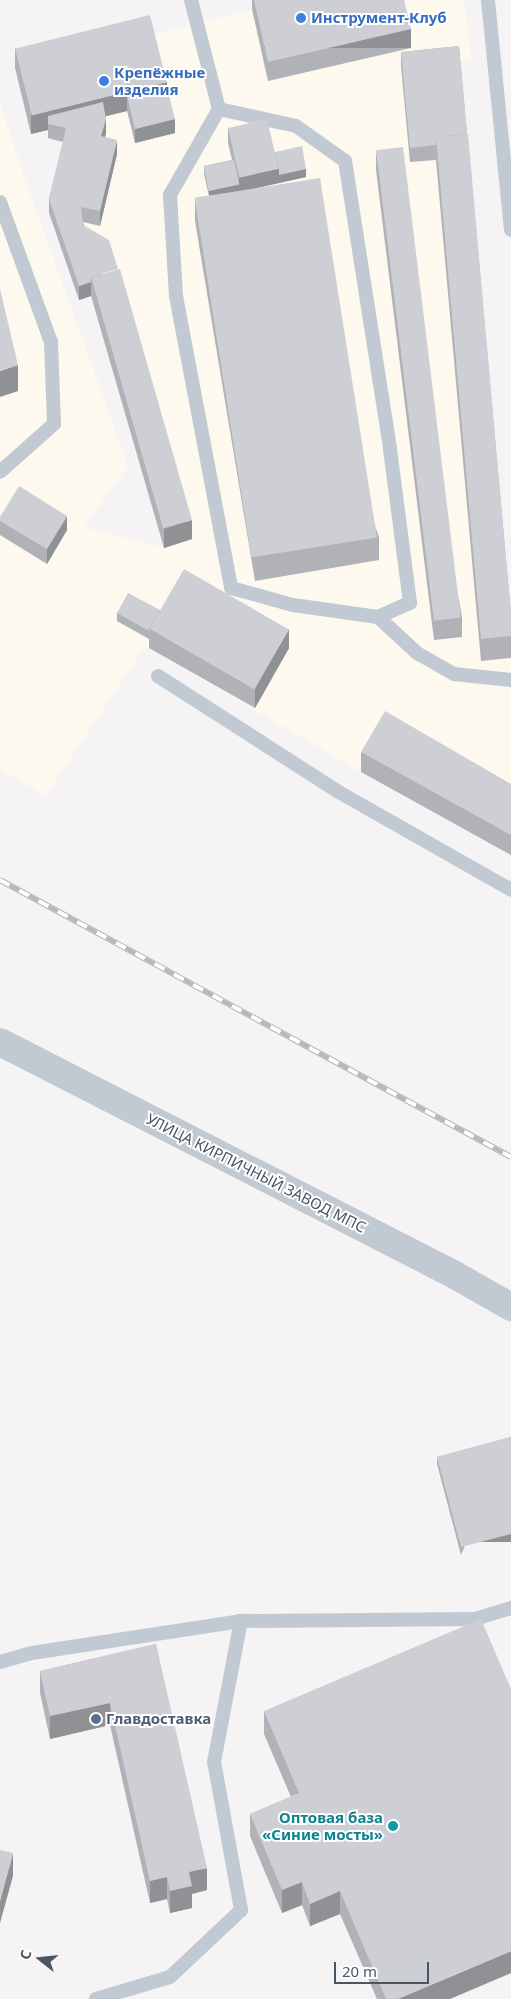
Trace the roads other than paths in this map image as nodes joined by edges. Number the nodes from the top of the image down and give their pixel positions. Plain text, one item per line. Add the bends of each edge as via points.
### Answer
1 (191, 0) edge
2 (488, 0) edge
3 (219, 109) junction
4 (0, 202) edge
5 (511, 230) edge
6 (0, 472) edge
7 (378, 617) junction
8 (158, 676) dead end
9 (511, 680) edge
10 (511, 890) edge
11 (0, 1042) edge
12 (511, 1307) edge
13 (511, 1608) edge
14 (241, 1621) junction
15 (0, 1662) edge
16 (96, 1999) edge

1 - 3 lane
2 - 5 lane
3 - 7 lane via 296,126 345,161 390,448 410,603
3 - 7 lane via 170,194 176,296 231,588 293,605
4 - 6 lane via 51,342 54,424
7 - 9 lane via 417,653 454,674
8 - 10 lane via 337,791
11 - 12 street, УЛИЦА КИРПИЧНЫЙ ЗАВОД МПС
13 - 14 lane via 475,1619
14 - 15 lane via 32,1653
14 - 16 lane via 214,1762 241,1910 170,1977

